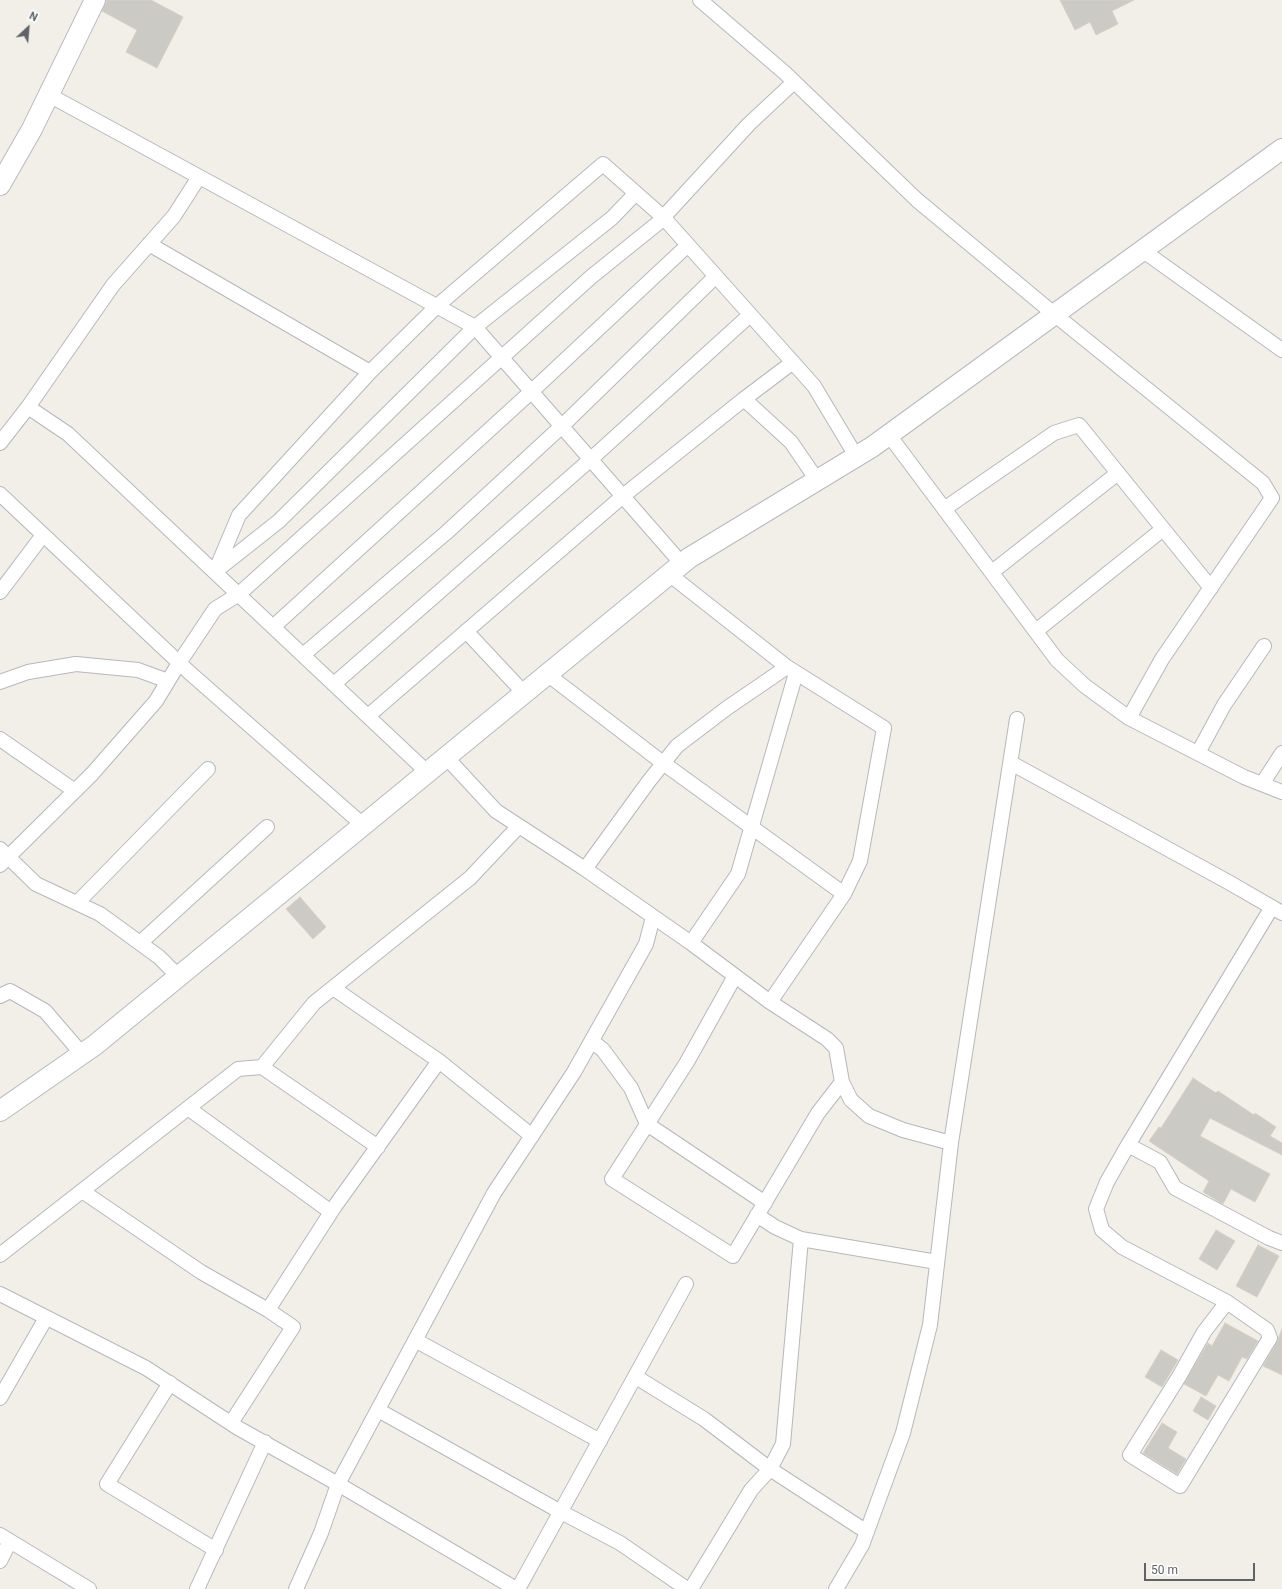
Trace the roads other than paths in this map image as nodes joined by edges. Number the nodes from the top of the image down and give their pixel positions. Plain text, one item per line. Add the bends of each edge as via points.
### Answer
1 (95, 0) edge
2 (700, 0) edge
3 (794, 82) junction
4 (49, 95) junction
5 (1282, 149) edge
6 (199, 177) junction
7 (0, 185) edge
8 (636, 193) junction
9 (663, 218) junction
10 (149, 244) junction
11 (688, 245) junction
12 (1142, 250) junction
13 (716, 276) junction
14 (437, 306) junction
15 (1054, 314) junction
16 (750, 315) junction
17 (476, 327) junction
18 (1282, 350) edge
19 (503, 358) junction
20 (793, 362) junction
21 (370, 372) junction
22 (532, 391) junction
23 (744, 399) junction
24 (28, 407) junction
25 (562, 426) junction
26 (889, 435) junction
27 (0, 443) edge
28 (856, 456) junction
29 (591, 459) junction
30 (1118, 474) junction
31 (817, 480) junction
32 (0, 494) edge
33 (623, 496) junction
34 (944, 509) junction
35 (1163, 529) junction
36 (43, 535) junction
37 (676, 569) junction
38 (215, 572) junction
39 (992, 572) junction
40 (1211, 588) junction
41 (0, 592) edge
42 (239, 594) junction
43 (274, 627) junction
44 (466, 631) junction
45 (1036, 631) junction
46 (1264, 646) dead end
47 (303, 655) junction
48 (178, 663) junction
49 (792, 670) junction
50 (547, 674) junction
51 (168, 681) junction
52 (0, 682) edge
53 (334, 684) junction
54 (524, 693) junction
55 (368, 716) junction
56 (1129, 718) junction
57 (1017, 719) dead end
58 (0, 740) edge
59 (1282, 752) edge
60 (1198, 753) junction
61 (446, 757) junction
62 (663, 763) junction
63 (1010, 763) junction
64 (208, 768) dead end
65 (427, 772) junction
66 (1262, 784) junction
67 (75, 791) junction
68 (1282, 792) edge
69 (363, 825) junction
70 (518, 826) junction
71 (267, 827) dead end
72 (752, 827) junction
73 (3, 857) edge
74 (585, 869) junction
75 (844, 894) junction
76 (76, 903) junction
77 (1277, 910) edge
78 (653, 917) junction
79 (140, 943) junction
80 (691, 943) junction
81 (178, 976) junction
82 (735, 976) junction
83 (333, 988) junction
84 (0, 996) edge
85 (770, 1002) junction
86 (592, 1041) junction
87 (82, 1054) junction
88 (439, 1061) junction
89 (262, 1067) junction
90 (842, 1082) junction
91 (188, 1108) junction
92 (0, 1111) edge
93 (648, 1124) junction
94 (532, 1136) junction
95 (951, 1143) junction
96 (1128, 1145) junction
97 (378, 1146) junction
98 (82, 1191) junction
99 (765, 1203) junction
100 (331, 1212) junction
101 (757, 1215) junction
102 (801, 1239) junction
103 (1282, 1243) edge
104 (0, 1256) edge
105 (937, 1262) junction
106 (686, 1284) dead end
107 (0, 1294) edge
108 (1227, 1302) junction
109 (268, 1310) junction
110 (46, 1318) junction
111 (415, 1340) junction
112 (636, 1377) junction
113 (170, 1384) junction
114 (0, 1398) edge
115 (378, 1410) junction
116 (231, 1423) junction
117 (265, 1442) junction
118 (600, 1442) junction
119 (770, 1469) junction
120 (338, 1484) junction
121 (561, 1512) junction
122 (867, 1532) junction
123 (5, 1538) edge
124 (216, 1550) junction
125 (0, 1561) edge
126 (89, 1589) edge
127 (197, 1589) edge
128 (296, 1589) edge
129 (517, 1589) edge
130 (687, 1589) edge
131 (691, 1589) edge
132 (836, 1589) edge

1 - 4 street
2 - 3 street
3 - 9 street via 749,124
3 - 15 street via 918,200
4 - 6 street
4 - 7 street
5 - 12 street
6 - 10 street via 174,216
6 - 14 street
8 - 9 street
8 - 14 street via 603,164
8 - 17 street via 612,218
9 - 11 street
9 - 19 street via 591,277
10 - 21 street
10 - 24 street via 113,285
11 - 13 street
11 - 22 street
12 - 15 street
12 - 18 street
13 - 16 street
13 - 25 street
14 - 17 street
14 - 21 street
15 - 26 street
15 - 40 street via 1263,483 1272,498
16 - 20 street
16 - 29 street
17 - 19 street
17 - 38 street via 280,521
19 - 22 street
19 - 42 street
20 - 23 street
20 - 28 street via 814,386
21 - 38 street via 240,515
22 - 25 street
22 - 43 street
23 - 31 street via 791,442
23 - 33 street
24 - 27 street
24 - 38 street via 68,434
25 - 29 street
25 - 47 street via 447,532
26 - 28 street
26 - 34 street
28 - 31 street
29 - 33 street
29 - 53 street
30 - 34 street via 1079,425 1054,433
30 - 35 street
30 - 39 street
31 - 37 street via 689,558
32 - 36 street
33 - 37 street
33 - 44 street
34 - 39 street
35 - 40 street
35 - 45 street
36 - 41 street
36 - 48 street
37 - 49 street
37 - 50 street
38 - 42 street
39 - 45 street
40 - 56 street via 1162,659
42 - 43 street
42 - 48 street via 215,609
43 - 47 street
44 - 54 street
44 - 55 street
45 - 56 street via 1057,660 1085,686
46 - 60 street via 1224,705
47 - 53 street
48 - 51 street
48 - 69 street
49 - 62 street via 727,708 677,746
49 - 72 street
49 - 75 street via 884,728 860,861
50 - 54 street
50 - 62 street
51 - 52 street via 138,670 76,664 28,672
51 - 67 street via 156,701
53 - 55 street
54 - 61 street
55 - 65 street
56 - 60 street
57 - 63 street
58 - 67 street
59 - 66 street
60 - 66 street
61 - 65 street
61 - 70 street via 496,811
62 - 72 street
62 - 74 street
63 - 77 street
63 - 95 street
64 - 76 street
65 - 69 street
66 - 68 street
67 - 73 street
69 - 81 street
70 - 74 street
70 - 83 street via 470,878
71 - 79 street
72 - 75 street
72 - 80 street via 738,874
73 - 76 street via 36,884
74 - 78 street
75 - 85 street
76 - 79 street via 100,914
77 - 96 street
78 - 80 street
78 - 86 street via 646,944
79 - 81 street via 159,956
80 - 82 street
81 - 87 street
82 - 85 street
82 - 93 street via 687,1062
83 - 88 street
83 - 89 street via 314,1003
84 - 87 street via 10,991 45,1011
85 - 90 street via 827,1039 836,1048
86 - 93 street via 603,1050 631,1088
86 - 94 street
87 - 92 street
88 - 94 street
88 - 97 street
89 - 91 street via 238,1069
89 - 97 street
90 - 95 street via 851,1100 869,1116 902,1130
90 - 99 street via 818,1113
91 - 98 street
91 - 100 street
93 - 99 street
93 - 101 street via 612,1179 734,1256
94 - 111 street via 494,1193
95 - 105 street
96 - 103 street via 1160,1162 1175,1188
96 - 108 street via 1107,1182 1096,1209 1102,1230 1122,1247
97 - 100 street
98 - 104 street
98 - 109 street via 201,1272
99 - 101 street
100 - 109 street
101 - 102 street
102 - 105 street
102 - 119 street via 784,1444
105 - 122 street via 930,1325 922,1362 903,1433
106 - 112 street
107 - 110 street
108 - 108 street via 1268,1330 1270,1338 1180,1486 1130,1455 1204,1332
109 - 116 street via 293,1328
110 - 113 street via 146,1368
110 - 114 street
111 - 115 street
111 - 118 street
112 - 118 street
112 - 119 street via 704,1419
113 - 116 street
113 - 124 street via 107,1484
115 - 120 street
115 - 121 street
116 - 117 street
117 - 120 street
117 - 124 street
118 - 121 street
119 - 122 street
119 - 131 street via 751,1490
120 - 128 street via 321,1533
120 - 129 street
121 - 129 street
121 - 130 street via 620,1543
122 - 132 street
123 - 125 street
123 - 126 street
124 - 127 street

